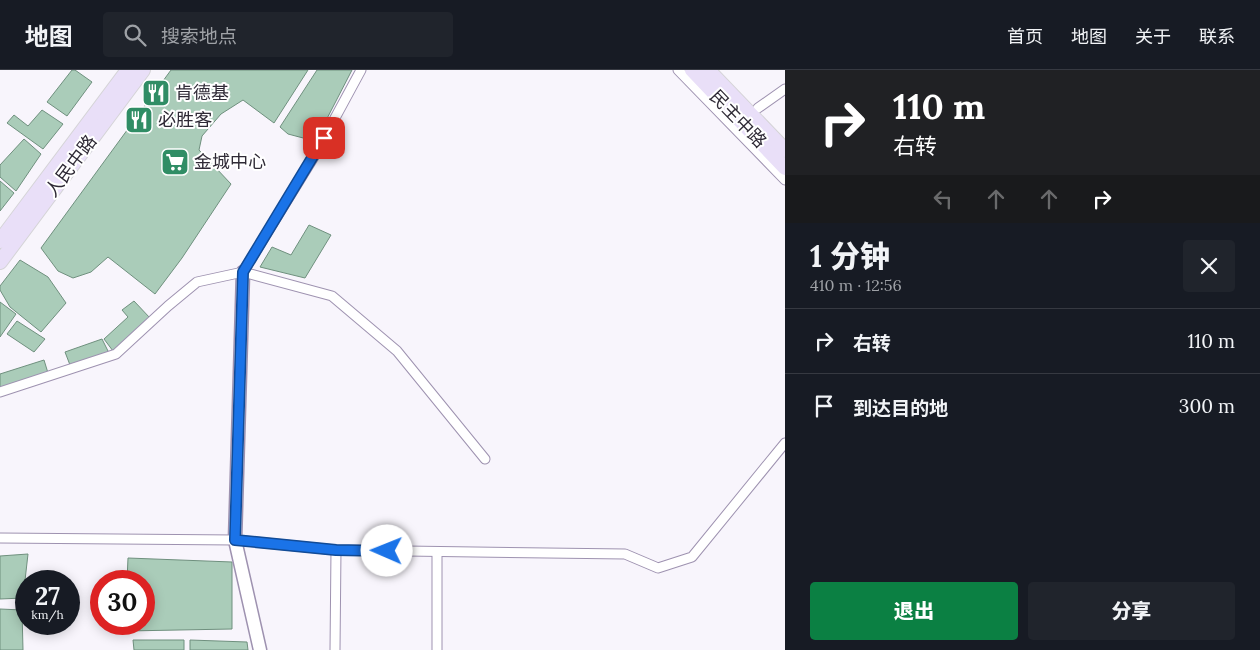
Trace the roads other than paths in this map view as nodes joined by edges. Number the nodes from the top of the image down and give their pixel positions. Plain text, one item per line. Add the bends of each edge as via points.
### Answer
1 (128, 70) edge
2 (143, 70) edge
3 (361, 70) edge
4 (678, 70) edge
5 (692, 70) edge
6 (708, 70) edge
7 (785, 90) edge
8 (758, 108) dead end
9 (785, 150) edge
10 (785, 168) edge
11 (785, 180) edge
12 (0, 241) edge
13 (0, 262) edge
14 (243, 272) junction
15 (0, 392) edge
16 (785, 443) edge
17 (485, 459) dead end
18 (0, 538) edge
19 (235, 540) junction
20 (336, 550) junction
21 (438, 552) junction
22 (260, 650) edge
23 (335, 650) edge
24 (437, 650) edge

1 - 12 main road, 人民中路
2 - 13 main road, 人民中路
3 - 14 street via 315,156
4 - 11 street
5 - 10 main road, 民主中路
6 - 9 main road, 民主中路
7 - 8 street
14 - 15 street via 197,282 116,354
14 - 17 street via 332,296 397,351
14 - 19 street
16 - 21 street via 692,557 658,568 625,554
18 - 19 street
19 - 20 street
19 - 22 street
20 - 21 street
20 - 23 street
21 - 24 street

